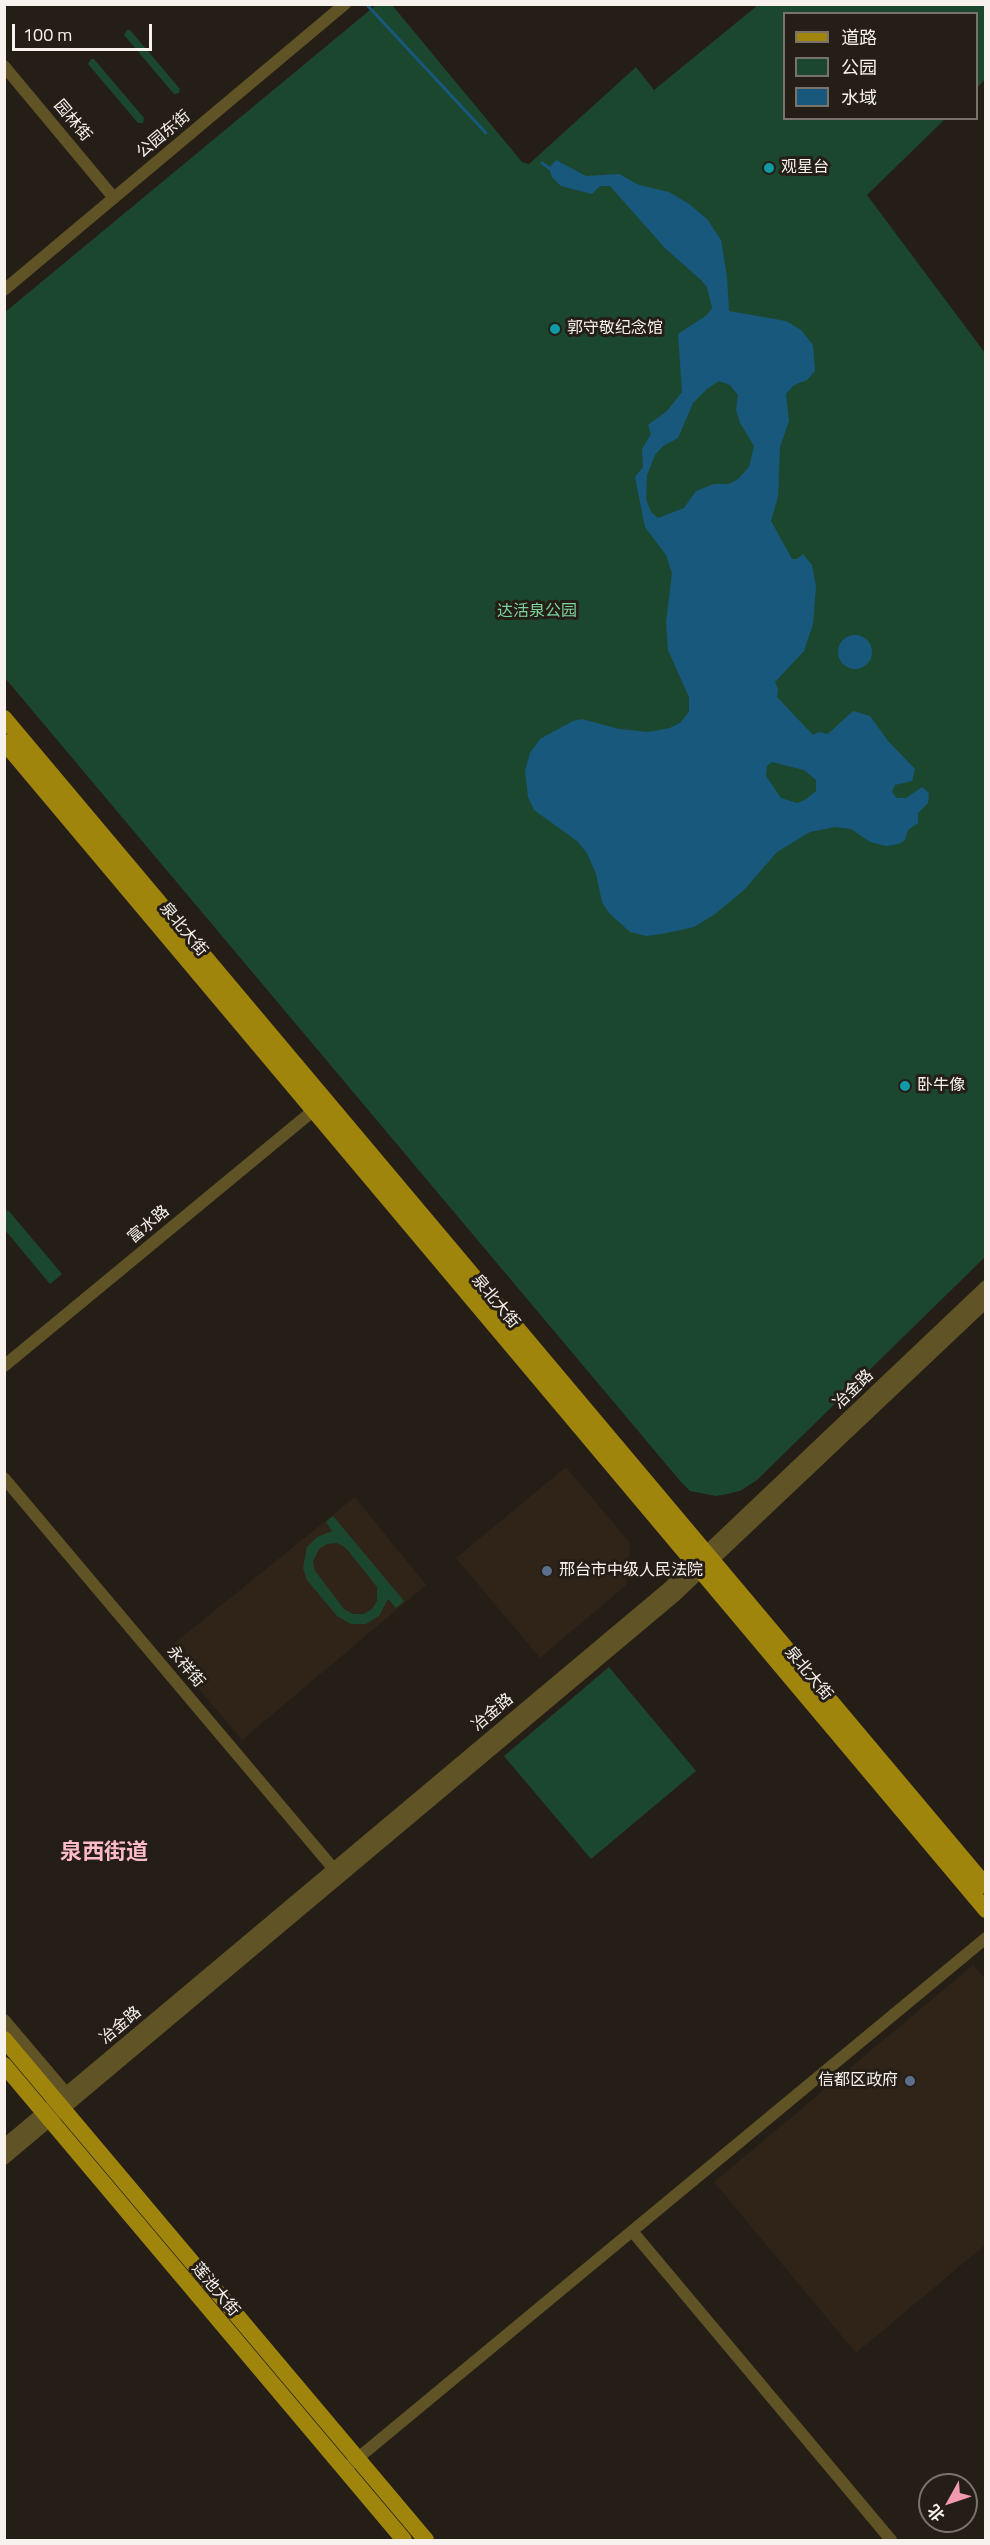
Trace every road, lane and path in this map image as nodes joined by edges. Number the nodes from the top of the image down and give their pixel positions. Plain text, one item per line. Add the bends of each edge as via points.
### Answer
1 (345, 4) edge
2 (4, 66) edge
3 (114, 198) junction
4 (4, 290) edge
5 (4, 718) edge
6 (4, 742) edge
7 (314, 1110) junction
8 (986, 1286) edge
9 (986, 1302) edge
10 (4, 1366) edge
11 (4, 1478) edge
12 (703, 1562) junction
13 (337, 1873) junction
14 (986, 1886) edge
15 (986, 1910) edge
16 (986, 1938) edge
17 (4, 2020) edge
18 (4, 2039) edge
19 (4, 2065) edge
20 (56, 2107) junction
21 (4, 2145) edge
22 (4, 2159) edge
23 (632, 2231) junction
24 (351, 2464) junction
25 (404, 2541) edge
26 (426, 2541) edge
27 (891, 2541) edge

1 - 3 street, 公园东街
2 - 3 street, 园林街
3 - 4 street, 公园东街
5 - 12 main road, 泉北大街
6 - 7 main road, 泉北大街
7 - 10 street, 富水路
7 - 12 main road, 泉北大街
8 - 12 street, 冶金路
9 - 12 street, 冶金路
11 - 13 street, 永祥街
12 - 13 street, 冶金路
12 - 14 main road, 泉北大街
12 - 15 main road, 泉北大街
13 - 20 street, 冶金路
16 - 23 street
17 - 20 street
18 - 20 main road, 莲池大街
19 - 20 main road, 莲池大街
20 - 21 street, 冶金路
20 - 22 street, 冶金路
20 - 24 main road, 莲池大街
23 - 24 street
23 - 27 street
24 - 25 main road, 莲池大街
24 - 26 main road, 莲池大街

